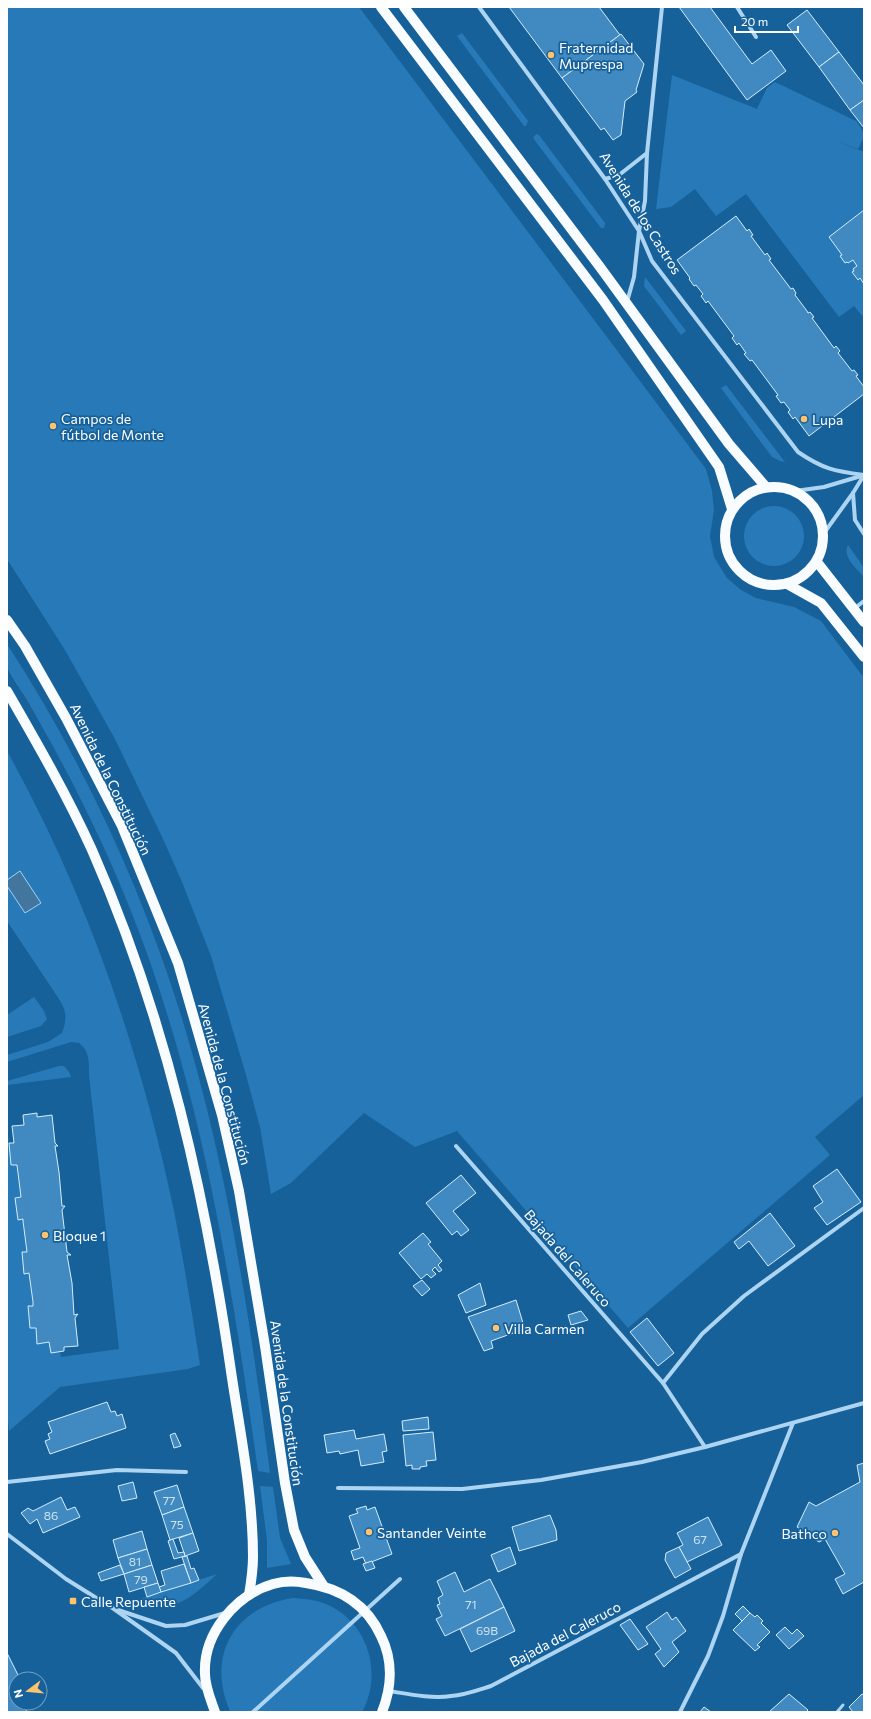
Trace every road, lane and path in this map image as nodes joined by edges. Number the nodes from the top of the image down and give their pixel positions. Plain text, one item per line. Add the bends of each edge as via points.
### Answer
1 (381, 7) edge
2 (404, 7) edge
3 (479, 7) edge
4 (662, 7) edge
5 (737, 7) edge
6 (756, 37) dead end
7 (647, 153) junction
8 (605, 179) junction
9 (639, 231) junction
10 (626, 303) junction
11 (864, 475) edge
12 (766, 487) junction
13 (795, 491) junction
14 (853, 493) junction
15 (732, 509) junction
16 (824, 533) junction
17 (864, 534) edge
18 (817, 562) junction
19 (787, 584) junction
20 (864, 601) edge
21 (854, 609) junction
22 (7, 620) edge
23 (864, 622) edge
24 (864, 657) edge
25 (7, 691) edge
26 (456, 1146) dead end
27 (864, 1208) edge
28 (663, 1383) junction
29 (864, 1403) edge
30 (793, 1423) junction
31 (705, 1447) junction
32 (186, 1472) dead end
33 (7, 1482) edge
34 (338, 1488) dead end
35 (7, 1534) edge
36 (741, 1554) junction
37 (400, 1579) dead end
38 (323, 1585) junction
39 (249, 1595) junction
40 (114, 1608) junction
41 (229, 1612) junction
42 (389, 1691) junction
43 (208, 1694) junction
44 (843, 1705) dead end
45 (215, 1712) edge
46 (253, 1712) edge
47 (382, 1712) edge
48 (680, 1712) edge
49 (837, 1712) edge

1 - 15 main road via 607,306 719,467
2 - 10 main road
3 - 8 street, Avenida de los Castros
4 - 7 street
5 - 6 street
7 - 8 street via 619,175
7 - 9 street via 645,201
8 - 9 street, Avenida de los Castros
9 - 10 street via 634,277
9 - 11 street, Avenida de los Castros via 652,261 798,452 828,469
10 - 12 main road via 729,444
11 - 13 street via 824,487
11 - 14 street
12 - 13 main road via 781,487
12 - 15 main road via 753,491
13 - 16 main road via 815,509
14 - 16 street
14 - 17 street via 855,520
15 - 19 main road via 726,525 725,542 730,558 740,572 754,582 770,586
16 - 18 main road via 823,548
18 - 19 main road via 804,576
18 - 21 main road
19 - 24 main road via 821,603
20 - 21 street
21 - 23 main road
22 - 38 main road, Avenida de la Constitución via 25,646 66,718 122,826 178,963 222,1115 239,1191 294,1530 305,1558
25 - 39 main road via 92,850 140,973 167,1057 204,1210 229,1354 252,1521 253,1560
26 - 28 street, Bajada del Caleruco
27 - 28 street via 744,1296 702,1334
28 - 31 street, Bajada del Caleruco
29 - 30 street
30 - 31 street
30 - 36 street
31 - 34 street via 642,1462 533,1481 462,1489
32 - 33 street via 117,1470
35 - 40 street via 66,1579
36 - 42 street, Bajada del Caleruco via 491,1686 450,1697
36 - 48 street via 708,1656
37 - 46 street
38 - 39 main road via 296,1581 273,1584
38 - 42 main road via 344,1594 362,1607 376,1625 386,1646 390,1668
39 - 41 main road
40 - 41 street via 166,1626 208,1620
40 - 43 street via 176,1653
41 - 43 main road via 218,1625 208,1654 205,1674
42 - 47 main road
43 - 45 main road
44 - 49 lane

